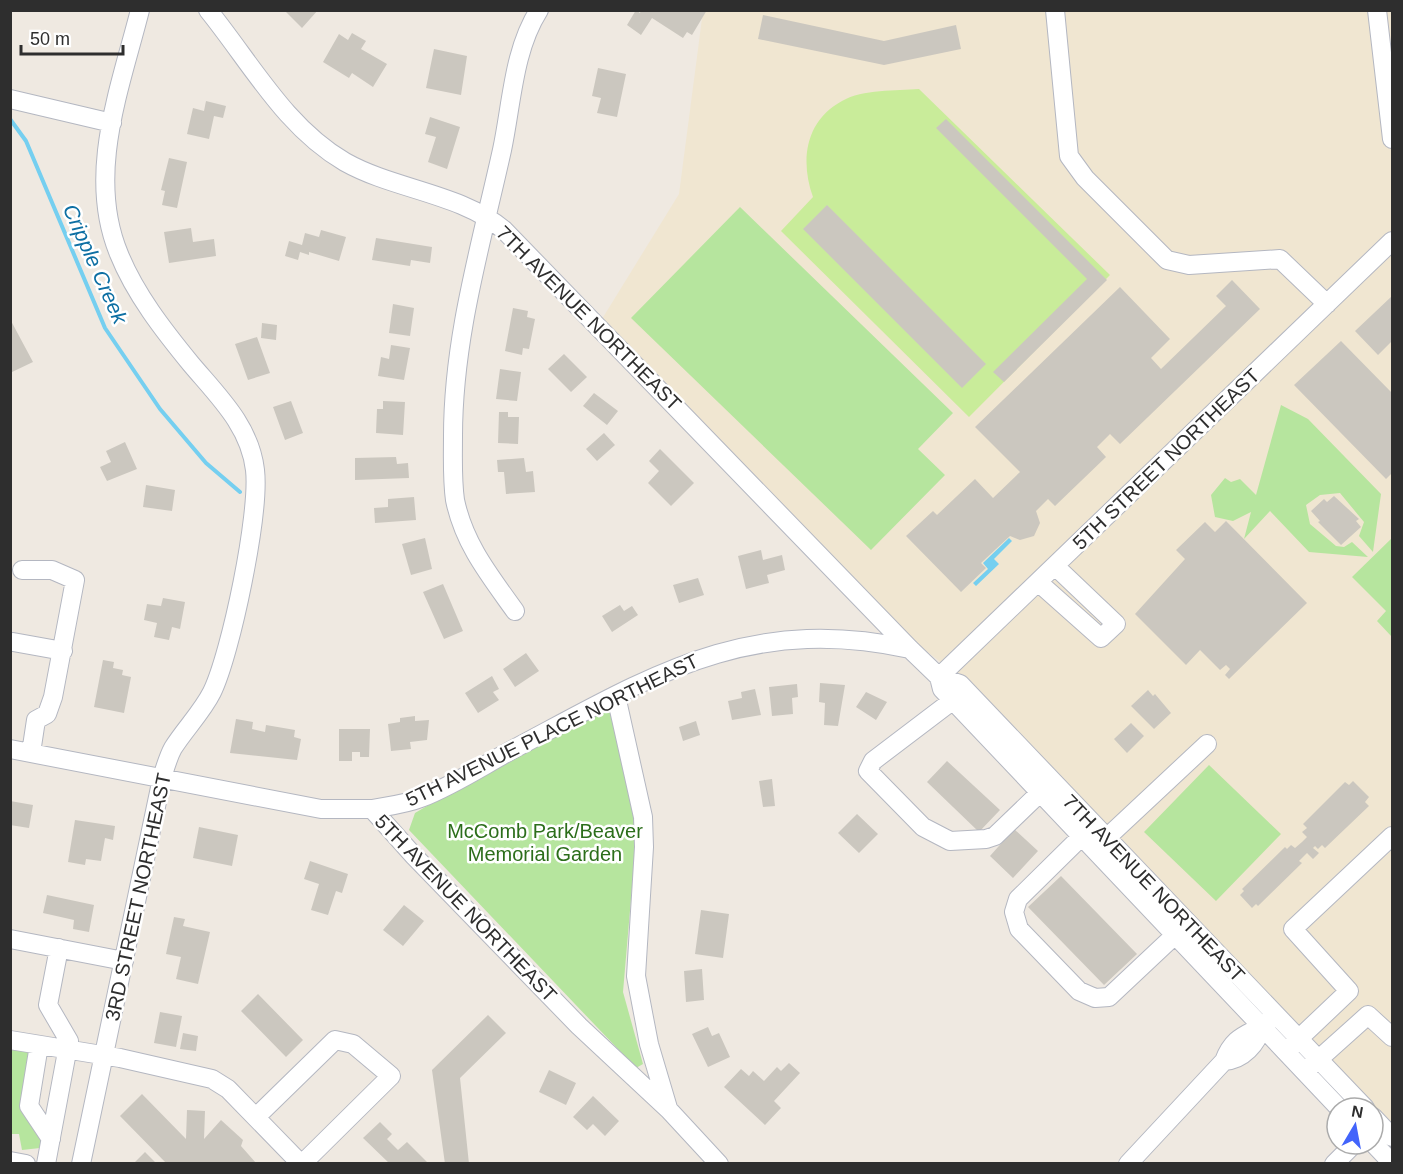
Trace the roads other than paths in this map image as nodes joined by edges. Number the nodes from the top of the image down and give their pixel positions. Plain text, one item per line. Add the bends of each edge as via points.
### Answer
1 (140, 10) edge
2 (208, 10) edge
3 (538, 10) edge
4 (1377, 10) edge
5 (1056, 11) edge
6 (10, 99) edge
7 (112, 123) junction
8 (1392, 139) edge
9 (486, 217) junction
10 (1392, 241) edge
11 (1327, 304) junction
12 (1055, 566) junction
13 (22, 570) dead end
14 (1038, 582) junction
15 (515, 611) dead end
16 (14, 642) dead end
17 (909, 649) junction
18 (63, 651) junction
19 (939, 677) junction
20 (616, 696) junction
21 (952, 701) junction
22 (1207, 744) dead end
23 (10, 749) edge
24 (31, 753) junction
25 (162, 778) junction
26 (1045, 787) junction
27 (372, 809) junction
28 (1392, 836) edge
29 (1093, 842) junction
30 (1175, 935) junction
31 (10, 939) edge
32 (59, 948) junction
33 (124, 961) junction
34 (1269, 1020) junction
35 (1392, 1037) edge
36 (10, 1040) edge
37 (39, 1045) junction
38 (1292, 1045) junction
39 (68, 1050) junction
40 (104, 1056) junction
41 (1318, 1059) junction
42 (1304, 1072) junction
43 (1327, 1096) edge
44 (1353, 1096) edge
45 (669, 1110) junction
46 (256, 1117) junction
47 (51, 1139) junction
48 (10, 1161) edge
49 (26, 1164) edge
50 (46, 1164) edge
51 (81, 1164) edge
52 (301, 1164) edge
53 (719, 1164) edge
54 (1128, 1164) edge

1 - 7 street, 3RD STREET NORTHEAST
2 - 9 street, 7TH AVENUE NORTHEAST via 269,93 323,147 362,170
3 - 9 street via 522,41
4 - 8 street
5 - 11 street via 1069,156 1084,178 1167,260 1189,265 1280,259
6 - 7 street
7 - 25 street, 3RD STREET NORTHEAST via 104,187 118,253 158,321 238,421 249,442 256,473 249,546 222,663 212,692 172,750
9 - 15 street via 456,376 453,478 468,542
9 - 17 street, 7TH AVENUE NORTHEAST via 504,230
10 - 11 street, 5TH STREET NORTHEAST
11 - 12 street, 5TH STREET NORTHEAST
12 - 14 street, 5TH STREET NORTHEAST
12 - 14 street via 1116,624 1101,638
13 - 18 street via 52,570 75,580
14 - 19 street, 5TH STREET NORTHEAST
16 - 18 street
17 - 19 street, 7TH AVENUE NORTHEAST
17 - 20 street, 5TH AVENUE PLACE NORTHEAST via 837,637 766,641 700,657
18 - 24 street via 47,714 36,720
19 - 21 street, 7TH AVENUE NORTHEAST via 942,690
19 - 26 street, 7TH AVENUE NORTHEAST via 960,684
20 - 27 street, 5TH AVENUE PLACE NORTHEAST via 422,798
20 - 45 street via 643,817 636,976 649,1044
21 - 26 street, 7TH AVENUE NORTHEAST
21 - 26 street via 873,761 868,771 922,827 950,842 986,839 995,836
22 - 29 street
23 - 24 street, 5TH AVENUE NORTHEAST
24 - 25 street, 5TH AVENUE NORTHEAST
25 - 27 street, 5TH AVENUE NORTHEAST via 321,808
25 - 33 street, 3RD STREET NORTHEAST
26 - 29 street, 7TH AVENUE NORTHEAST
26 - 29 street, 7TH AVENUE NORTHEAST
27 - 45 street, 5TH AVENUE NORTHEAST via 579,1026
28 - 38 street via 1293,928 1349,991
29 - 30 street, 7TH AVENUE NORTHEAST
29 - 30 street via 1018,899 1014,912 1019,929 1079,991 1095,998 1109,998
29 - 34 street, 7TH AVENUE NORTHEAST
30 - 34 street, 7TH AVENUE NORTHEAST
31 - 32 street
32 - 33 street
32 - 39 street via 48,1005 69,1037
33 - 40 street, 3RD STREET NORTHEAST
34 - 38 street, 7TH AVENUE NORTHEAST
34 - 54 street via 1249,1030 1228,1049 1224,1060
35 - 41 street via 1368,1015
36 - 37 street
37 - 39 street
37 - 47 street via 29,1106
38 - 41 street, 7TH AVENUE NORTHEAST
38 - 42 street, 7TH AVENUE NORTHEAST
39 - 40 street
39 - 47 street
40 - 46 street via 212,1079
40 - 51 street, 3RD STREET NORTHEAST
41 - 42 street
41 - 44 street, 7TH AVENUE NORTHEAST
42 - 43 street, 7TH AVENUE NORTHEAST
45 - 53 street, 5TH AVENUE NORTHEAST
46 - 52 street
46 - 52 street via 335,1040 354,1044 391,1076
47 - 50 street
48 - 49 street

